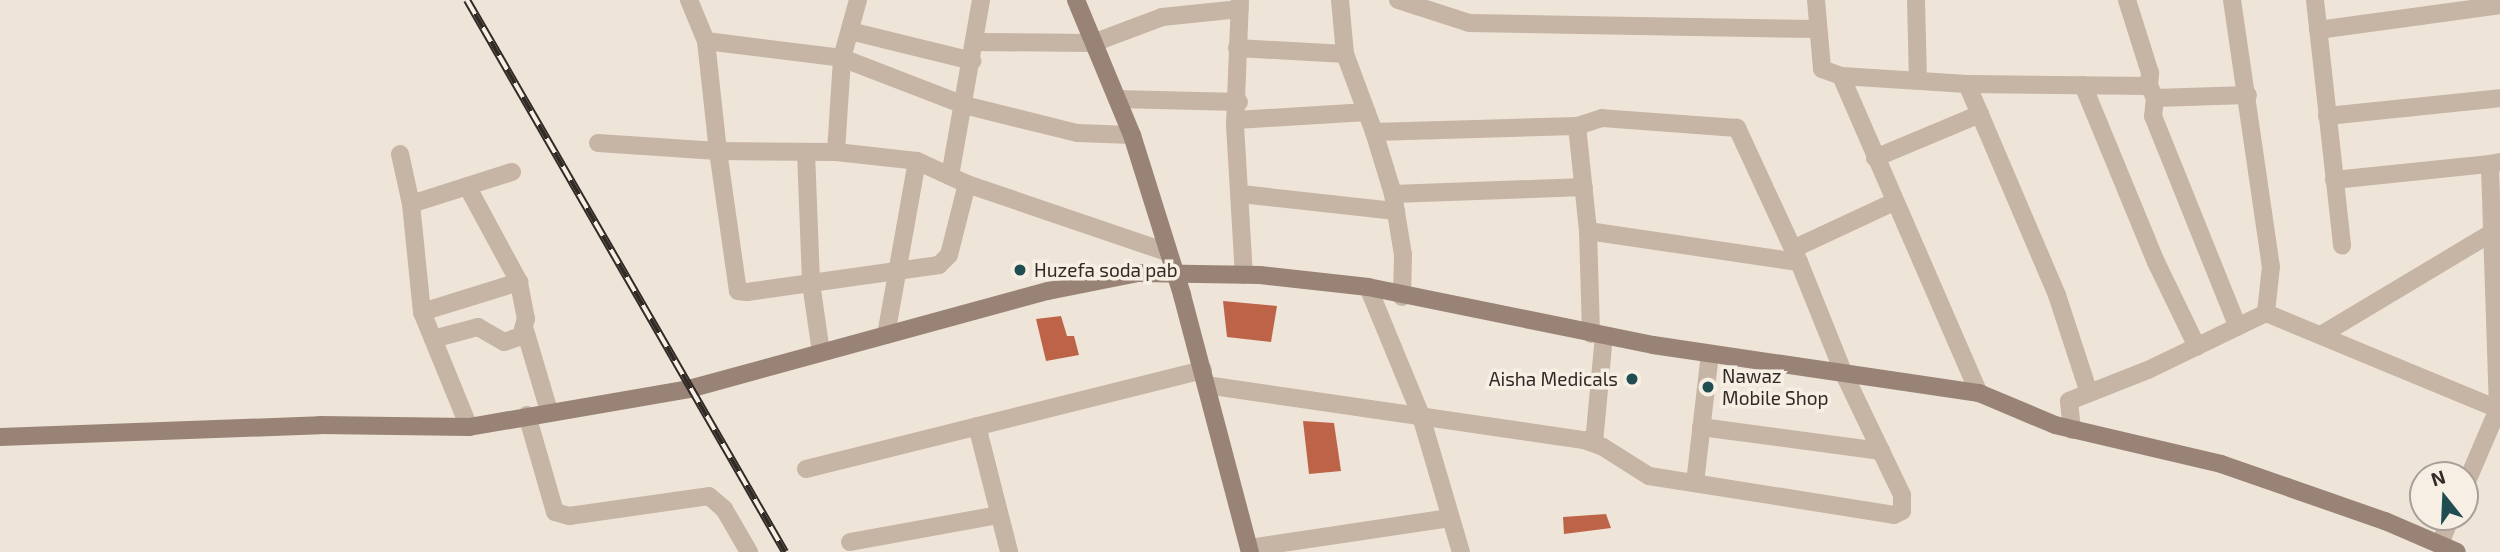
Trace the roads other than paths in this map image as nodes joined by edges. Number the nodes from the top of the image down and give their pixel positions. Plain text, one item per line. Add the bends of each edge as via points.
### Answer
1 (690, 0) edge
2 (858, 0) edge
3 (981, 0) edge
4 (1076, 0) edge
5 (1340, 0) edge
6 (1398, 0) edge
7 (1816, 0) edge
8 (1916, 0) edge
9 (2127, 0) edge
10 (2232, 0) edge
11 (2315, 0) edge
12 (1240, 5) edge
13 (2500, 5) edge
14 (1818, 29) junction
15 (2318, 30) junction
16 (850, 31) junction
17 (706, 41) junction
18 (975, 42) junction
19 (1093, 43) junction
20 (1237, 48) junction
21 (1345, 54) junction
22 (842, 58) junction
23 (972, 61) junction
24 (1841, 76) junction
25 (1918, 80) junction
26 (1967, 84) junction
27 (2083, 85) junction
28 (2152, 92) junction
29 (2248, 95) junction
30 (2500, 98) edge
31 (1117, 99) junction
32 (1239, 102) junction
33 (964, 105) junction
34 (1367, 112) junction
35 (1980, 114) junction
36 (2327, 116) junction
37 (1236, 120) junction
38 (1577, 126) junction
39 (1374, 132) junction
40 (1132, 135) junction
41 (598, 144) dead end
42 (718, 151) junction
43 (806, 152) junction
44 (836, 152) junction
45 (400, 154) dead end
46 (1875, 158) junction
47 (917, 161) junction
48 (2495, 163) edge
49 (512, 172) dead end
50 (950, 176) junction
51 (2334, 180) junction
52 (967, 184) junction
53 (467, 186) junction
54 (1584, 187) junction
55 (1241, 194) junction
56 (1394, 202) junction
57 (1894, 202) junction
58 (411, 204) junction
59 (1588, 231) junction
60 (2493, 232) junction
61 (2342, 246) dead end
62 (1167, 252) junction
63 (1796, 256) junction
64 (895, 272) junction
65 (1175, 273) junction
66 (1244, 275) junction
67 (519, 282) junction
68 (811, 283) junction
69 (1368, 287) junction
70 (1402, 297) junction
71 (422, 312) junction
72 (2266, 313) junction
73 (524, 327) junction
74 (2238, 327) junction
75 (886, 335) junction
76 (1597, 335) junction
77 (2321, 335) junction
78 (433, 339) junction
79 (2197, 346) junction
80 (821, 352) junction
81 (1710, 354) junction
82 (1844, 374) junction
83 (1204, 377) junction
84 (1979, 393) junction
85 (2089, 393) junction
86 (2498, 409) edge
87 (549, 411) junction
88 (1420, 413) junction
89 (527, 415) junction
90 (977, 426) junction
91 (469, 427) junction
92 (1701, 428) junction
93 (2072, 430) junction
94 (0, 437) edge
95 (1594, 443) junction
96 (1881, 451) junction
97 (2476, 461) edge
98 (806, 469) dead end
99 (1695, 483) junction
100 (999, 515) junction
101 (1450, 519) junction
102 (2445, 531) edge
103 (850, 542) dead end
104 (2440, 544) junction
105 (1249, 550) edge
106 (749, 552) edge
107 (1009, 552) edge
108 (1461, 552) edge
109 (2456, 552) edge

1 - 17 street
2 - 16 street
3 - 18 street
4 - 19 main road
5 - 21 street
6 - 14 street via 1469,23
7 - 14 street
8 - 25 street
9 - 28 street
10 - 29 street
11 - 15 street
12 - 19 street via 1162,17
12 - 20 street
13 - 15 street
14 - 24 street via 1822,69
15 - 36 street
16 - 22 street
16 - 23 street
17 - 22 street
17 - 42 street
18 - 19 street
18 - 23 street
19 - 31 main road
20 - 21 street
20 - 32 street
21 - 34 street
22 - 33 street
22 - 44 street
23 - 33 street
24 - 25 street
24 - 46 street
25 - 26 street
26 - 27 street
26 - 35 street
27 - 28 street
27 - 79 street via 2155,262
28 - 29 street
28 - 74 street via 2153,116
29 - 72 street via 2272,266
30 - 36 street
31 - 32 street
31 - 40 main road
32 - 37 street
33 - 40 street via 1077,133
33 - 50 street
34 - 37 street
34 - 39 street
35 - 46 street
35 - 85 street via 2057,295
36 - 51 street
37 - 55 street
38 - 39 street
38 - 54 street
38 - 63 street via 1602,118 1737,128
39 - 56 street
40 - 62 main road
41 - 42 street
42 - 43 street
42 - 68 street via 738,291
43 - 44 street
43 - 68 street
44 - 47 street
45 - 58 street
46 - 57 street
47 - 50 street
47 - 64 street
48 - 51 street
48 - 60 street
49 - 53 street
50 - 52 street
51 - 61 street
52 - 62 street
52 - 64 street via 946,261
53 - 58 street
53 - 67 street
54 - 56 street
54 - 59 street
55 - 56 street
55 - 66 street
56 - 70 street via 1403,255
57 - 63 street
57 - 84 street
58 - 71 street
59 - 63 street
59 - 76 street
60 - 77 street
60 - 86 street
62 - 65 main road
63 - 82 street
64 - 68 street
64 - 75 street
65 - 66 main road
65 - 75 main road via 1138,273 1048,291
65 - 83 main road
66 - 69 main road
67 - 71 street
67 - 73 street
68 - 80 street
69 - 70 main road
69 - 88 street
70 - 76 main road
71 - 78 street
72 - 74 street
72 - 77 street
73 - 78 street via 521,336 501,343 478,327
73 - 87 street
74 - 79 street
75 - 80 main road
76 - 81 main road
76 - 95 street
77 - 86 street
78 - 91 street
79 - 85 street
80 - 87 main road via 689,388
81 - 82 main road
81 - 92 street
82 - 84 main road
82 - 96 street
83 - 88 street
83 - 90 street
83 - 105 main road
84 - 93 main road
85 - 93 street via 2069,401
86 - 97 street
87 - 89 main road
88 - 95 street
88 - 101 street
89 - 91 main road
89 - 106 street via 555,512 569,516 709,496 724,509
90 - 98 street
90 - 100 street
91 - 94 main road via 320,425
92 - 96 street
92 - 99 street
93 - 104 main road via 2221,464
95 - 99 street via 1641,473
96 - 99 street via 1905,504 1894,515
100 - 103 street
100 - 107 street
101 - 105 street
101 - 108 street
102 - 104 street
104 - 109 main road

